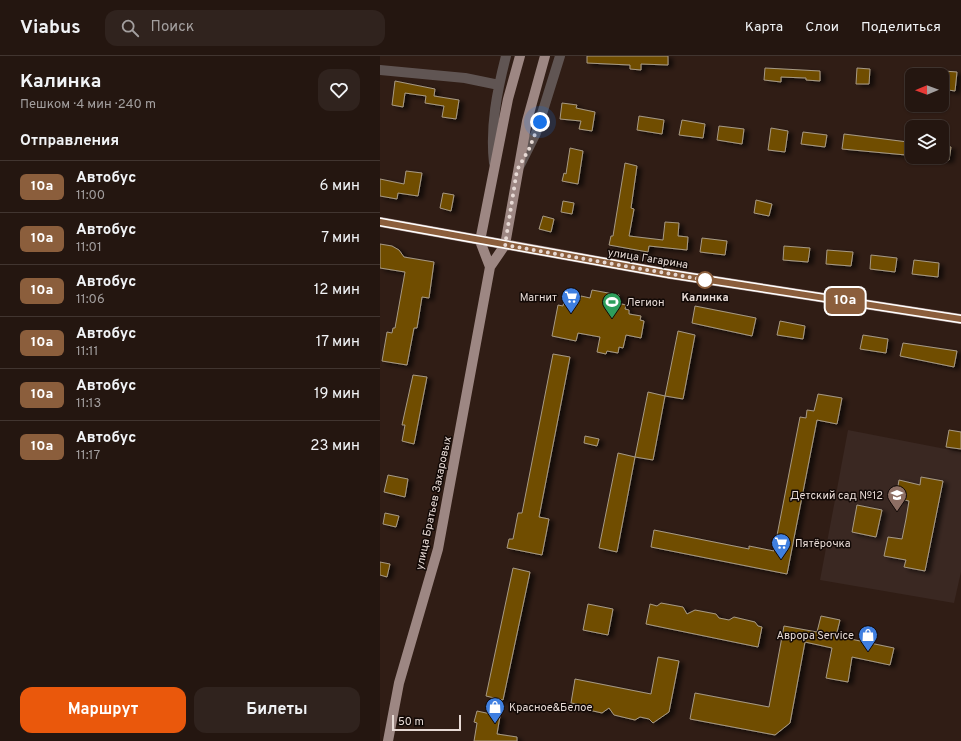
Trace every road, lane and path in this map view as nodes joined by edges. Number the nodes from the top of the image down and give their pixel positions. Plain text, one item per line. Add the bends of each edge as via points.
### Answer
1 (506, 56) edge
2 (520, 56) edge
3 (545, 56) edge
4 (560, 56) edge
5 (380, 70) edge
6 (499, 85) junction
7 (494, 166) junction
8 (517, 170) junction
9 (380, 222) edge
10 (480, 241) junction
11 (505, 245) junction
12 (490, 267) junction
13 (961, 318) edge
14 (388, 741) edge

1 - 6 street
2 - 7 main road
3 - 8 main road
4 - 8 street via 536,133
5 - 6 street via 465,78
6 - 7 street via 493,121
7 - 10 main road
8 - 11 main road
9 - 10 main road, улица Гагарина
10 - 11 main road, улица Гагарина
10 - 12 main road
11 - 12 main road, улица Братьев Захаровых
11 - 13 main road, улица Гагарина via 670,274
12 - 14 main road, улица Братьев Захаровых via 438,549 399,683

